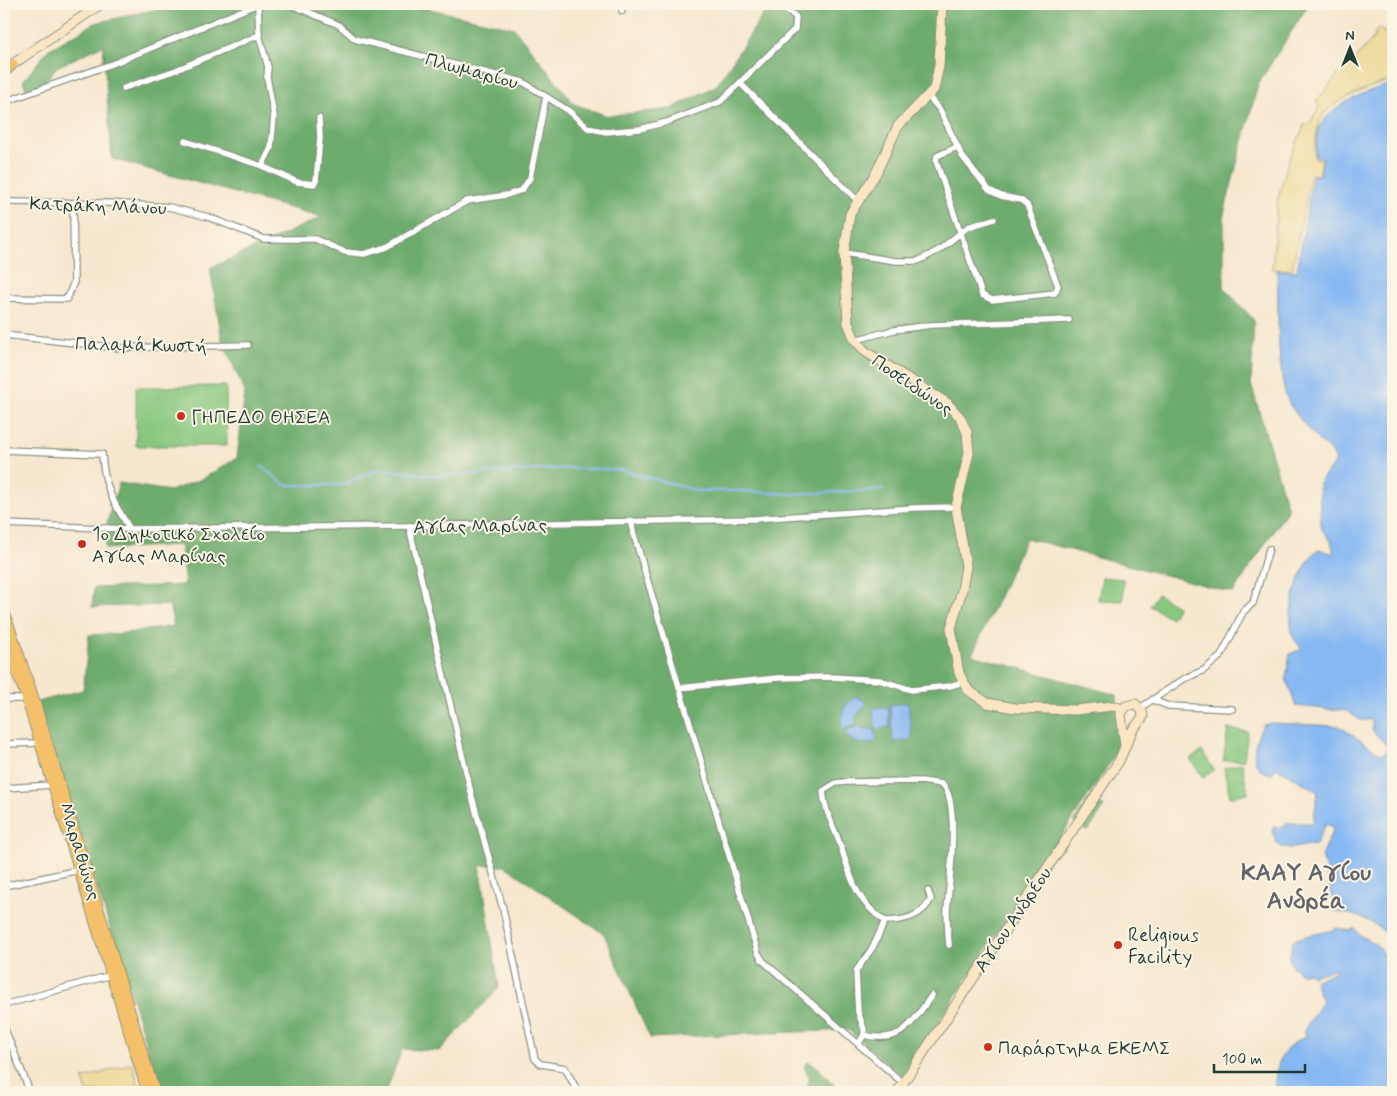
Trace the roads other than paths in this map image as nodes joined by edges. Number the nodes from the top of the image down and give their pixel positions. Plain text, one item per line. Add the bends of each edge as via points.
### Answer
1 (4, 4) edge
2 (101, 4) edge
3 (258, 4) edge
4 (289, 4) edge
5 (622, 4) edge
6 (780, 4) edge
7 (942, 4) edge
8 (622, 11) dead end
9 (4, 12) edge
10 (259, 36) junction
11 (4, 59) edge
12 (12, 63) edge
13 (4, 73) edge
14 (741, 84) junction
15 (124, 88) dead end
16 (928, 96) junction
17 (546, 97) junction
18 (4, 102) edge
19 (318, 118) dead end
20 (185, 141) dead end
21 (957, 147) junction
22 (262, 166) junction
23 (858, 200) junction
24 (4, 202) edge
25 (73, 203) junction
26 (994, 219) dead end
27 (960, 232) junction
28 (844, 253) junction
29 (4, 298) edge
30 (1069, 320) dead end
31 (4, 335) edge
32 (855, 340) junction
33 (248, 345) dead end
34 (4, 450) edge
35 (956, 507) junction
36 (632, 521) junction
37 (4, 524) edge
38 (409, 526) junction
39 (130, 528) junction
40 (1269, 549) dead end
41 (4, 610) edge
42 (4, 639) edge
43 (7, 657) edge
44 (963, 682) junction
45 (679, 688) junction
46 (4, 699) edge
47 (26, 699) junction
48 (1153, 700) junction
49 (1140, 708) junction
50 (1232, 709) dead end
51 (1122, 710) junction
52 (1122, 721) junction
53 (1135, 726) junction
54 (40, 743) junction
55 (4, 744) edge
56 (1125, 746) junction
57 (52, 785) junction
58 (4, 788) edge
59 (79, 870) junction
60 (4, 886) edge
61 (928, 890) dead end
62 (885, 922) junction
63 (948, 945) dead end
64 (111, 975) junction
65 (932, 995) dead end
66 (4, 1005) edge
67 (4, 1027) edge
68 (864, 1035) junction
69 (859, 1042) junction
70 (903, 1083) junction
71 (30, 1092) edge
72 (147, 1092) edge
73 (155, 1092) edge
74 (578, 1092) edge
75 (602, 1092) edge
76 (618, 1092) edge
77 (897, 1092) edge

1 - 9 main road
2 - 12 street
3 - 10 street
3 - 18 street via 112,64
4 - 17 street, Πλωμαρίου via 339,25 355,38 523,82
5 - 8 street
6 - 14 street, Πλωμαρίου via 796,17 795,29
7 - 16 street, Ποσειδώνος via 937,78
10 - 15 street
10 - 22 street via 268,68 274,116 271,148
11 - 12 street
12 - 13 main road
14 - 17 street, Πλωμαρίου via 720,102 707,108 667,122 625,131 606,132 588,128
14 - 23 street
16 - 21 street via 940,110
16 - 23 street, Ποσειδώνος via 898,126 875,175
17 - 25 street, Κατράκη Μάνου via 530,178 522,190 467,200 374,252 355,255 309,238 264,239 208,217 169,207
19 - 22 street via 320,138 314,184 296,182
20 - 22 street
21 - 27 street via 941,152 936,161
21 - 27 street via 989,190 1021,200 1026,205 1058,291 987,298 979,290
23 - 28 street, Ποσειδώνος via 850,214
24 - 25 street, Κατράκη Μάνου
25 - 29 street via 74,282 67,298
26 - 27 street
27 - 28 street via 939,250 918,261
28 - 32 street, Ποσειδώνος via 846,313
30 - 32 street via 931,324
31 - 33 street, Παλαμά Κωστή via 119,348
32 - 35 street, Ποσειδώνος via 874,359 926,388 960,417 969,447
34 - 39 street via 102,454 104,482
35 - 36 street, Αγίας Μαρίνας via 754,519
35 - 44 street, Ποσειδώνος via 966,560 962,590 951,628
36 - 38 street, Αγίας Μαρίνας
36 - 45 street
37 - 39 street, Αγίας Μαρίνας
38 - 39 street, Αγίας Μαρίνας
38 - 74 street via 471,793 503,909 535,1059 541,1064 565,1068
40 - 48 street via 1253,603 1243,612 1220,656 1204,670
41 - 73 main road, Μαραθώνος
42 - 43 main road, Μαραθώνος
43 - 47 main road, Μαραθώνος
44 - 45 street via 912,690 871,679 823,677
44 - 51 street, Ποσειδώνος via 977,698 1000,706 1062,711 1113,706
45 - 69 street via 758,953 763,961
46 - 47 street
47 - 54 main road, Μαραθώνος
48 - 49 street
48 - 50 street via 1168,706
49 - 51 street via 1132,704
49 - 53 street, Αγίου Ανδρέου via 1143,717
51 - 52 street
52 - 53 street
52 - 56 street
53 - 56 street, Αγίου Ανδρέου
54 - 55 street
54 - 57 main road, Μαραθώνος
56 - 70 street, Αγίου Ανδρέου via 1107,780
57 - 58 street
57 - 59 main road, Μαραθώνος
59 - 60 street
59 - 64 main road, Μαραθώνος
61 - 62 street via 931,900 920,914
62 - 63 street via 874,914 855,890 827,812 823,791 836,782 920,781 942,784 947,794 952,827
62 - 68 street via 856,971 858,1012
64 - 66 street
64 - 72 main road, Μαραθώνος
65 - 68 street via 909,1027 900,1034 884,1038
67 - 71 street
68 - 69 street
69 - 70 street
70 - 77 street, Αγίου Ανδρέου
75 - 76 street via 612,1088

